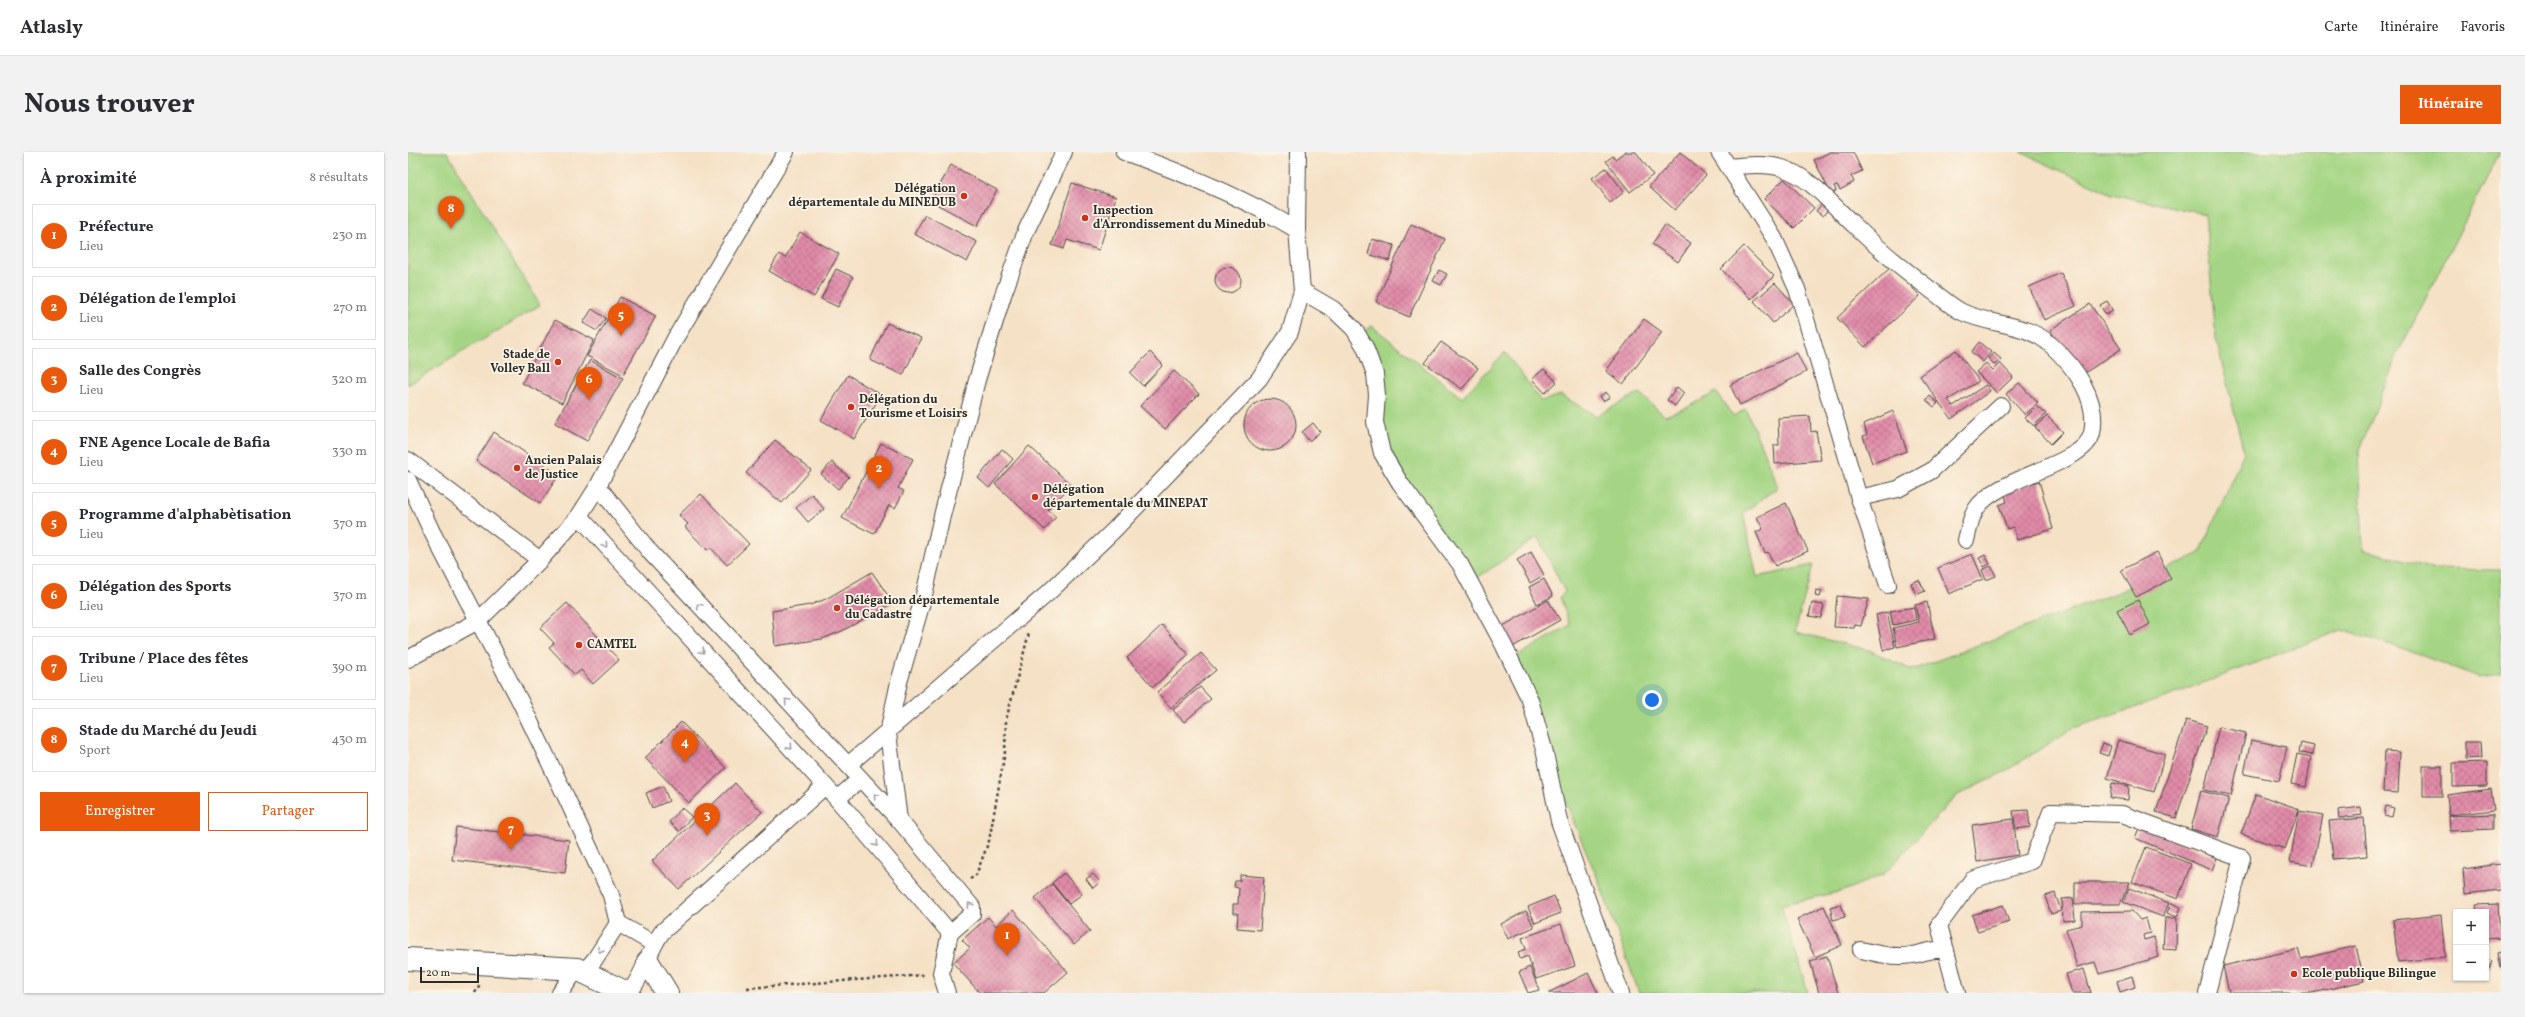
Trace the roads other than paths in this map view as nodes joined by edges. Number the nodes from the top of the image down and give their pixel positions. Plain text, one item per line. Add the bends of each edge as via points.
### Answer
1 (786, 152) edge
2 (1064, 152) edge
3 (1124, 152) edge
4 (1298, 152) edge
5 (1719, 152) edge
6 (1729, 167) junction
7 (1297, 230) junction
8 (1302, 292) junction
9 (2001, 406) dead end
10 (408, 460) edge
11 (408, 480) edge
12 (598, 486) junction
13 (1859, 498) junction
14 (579, 516) junction
15 (1966, 540) dead end
16 (540, 560) junction
17 (1888, 585) dead end
18 (478, 621) junction
19 (408, 659) edge
20 (888, 733) junction
21 (848, 765) junction
22 (860, 779) junction
23 (825, 786) junction
24 (837, 799) junction
25 (899, 820) junction
26 (618, 923) junction
27 (950, 933) junction
28 (1861, 950) dead end
29 (1946, 950) junction
30 (651, 953) junction
31 (408, 959) edge
32 (576, 969) junction
33 (622, 992) edge
34 (560, 993) edge
35 (667, 993) edge
36 (947, 993) edge
37 (1621, 993) edge
38 (1957, 993) edge
39 (2207, 993) edge

1 - 12 street via 676,337
2 - 20 street via 1026,231 980,373
3 - 7 street via 1198,180 1268,212
4 - 7 street
5 - 6 street
6 - 13 street via 1774,238 1797,289
6 - 15 street via 1782,168 1806,181 1885,253 1961,312 2024,329 2040,336 2052,346 2083,385 2091,399 2094,418 2092,436 2083,447 2061,462 2012,482 1986,497 1972,518
7 - 8 street
8 - 20 street via 1290,332 1259,379 1113,531 1052,589
8 - 37 street via 1333,309 1354,329 1365,347 1375,374 1375,422 1382,453 1400,483 1460,564 1530,700 1545,753 1559,822
9 - 13 street via 1930,471 1898,489
10 - 16 street
11 - 18 street
12 - 14 street
21 -> 12 street via 650,552
13 - 17 street
14 - 16 street
14 -> 23 street
16 - 18 street
18 - 19 street
18 - 26 street via 521,703 596,859 611,895
20 - 21 street
20 - 25 street
21 - 22 street
22 - 24 street
25 -> 22 street
23 - 24 street
23 - 30 street via 662,932
24 -> 27 street
27 -> 25 street via 973,911
26 - 30 street
26 -> 32 street via 588,967
27 - 36 street via 941,973
28 - 29 street via 1895,957 1912,955 1932,948
29 - 38 street
29 - 39 street via 1939,925 1972,880 2032,860 2051,812 2122,814 2242,858
30 - 33 street via 632,989
30 - 35 main road
31 - 32 main road
32 - 33 main road
32 - 34 street

